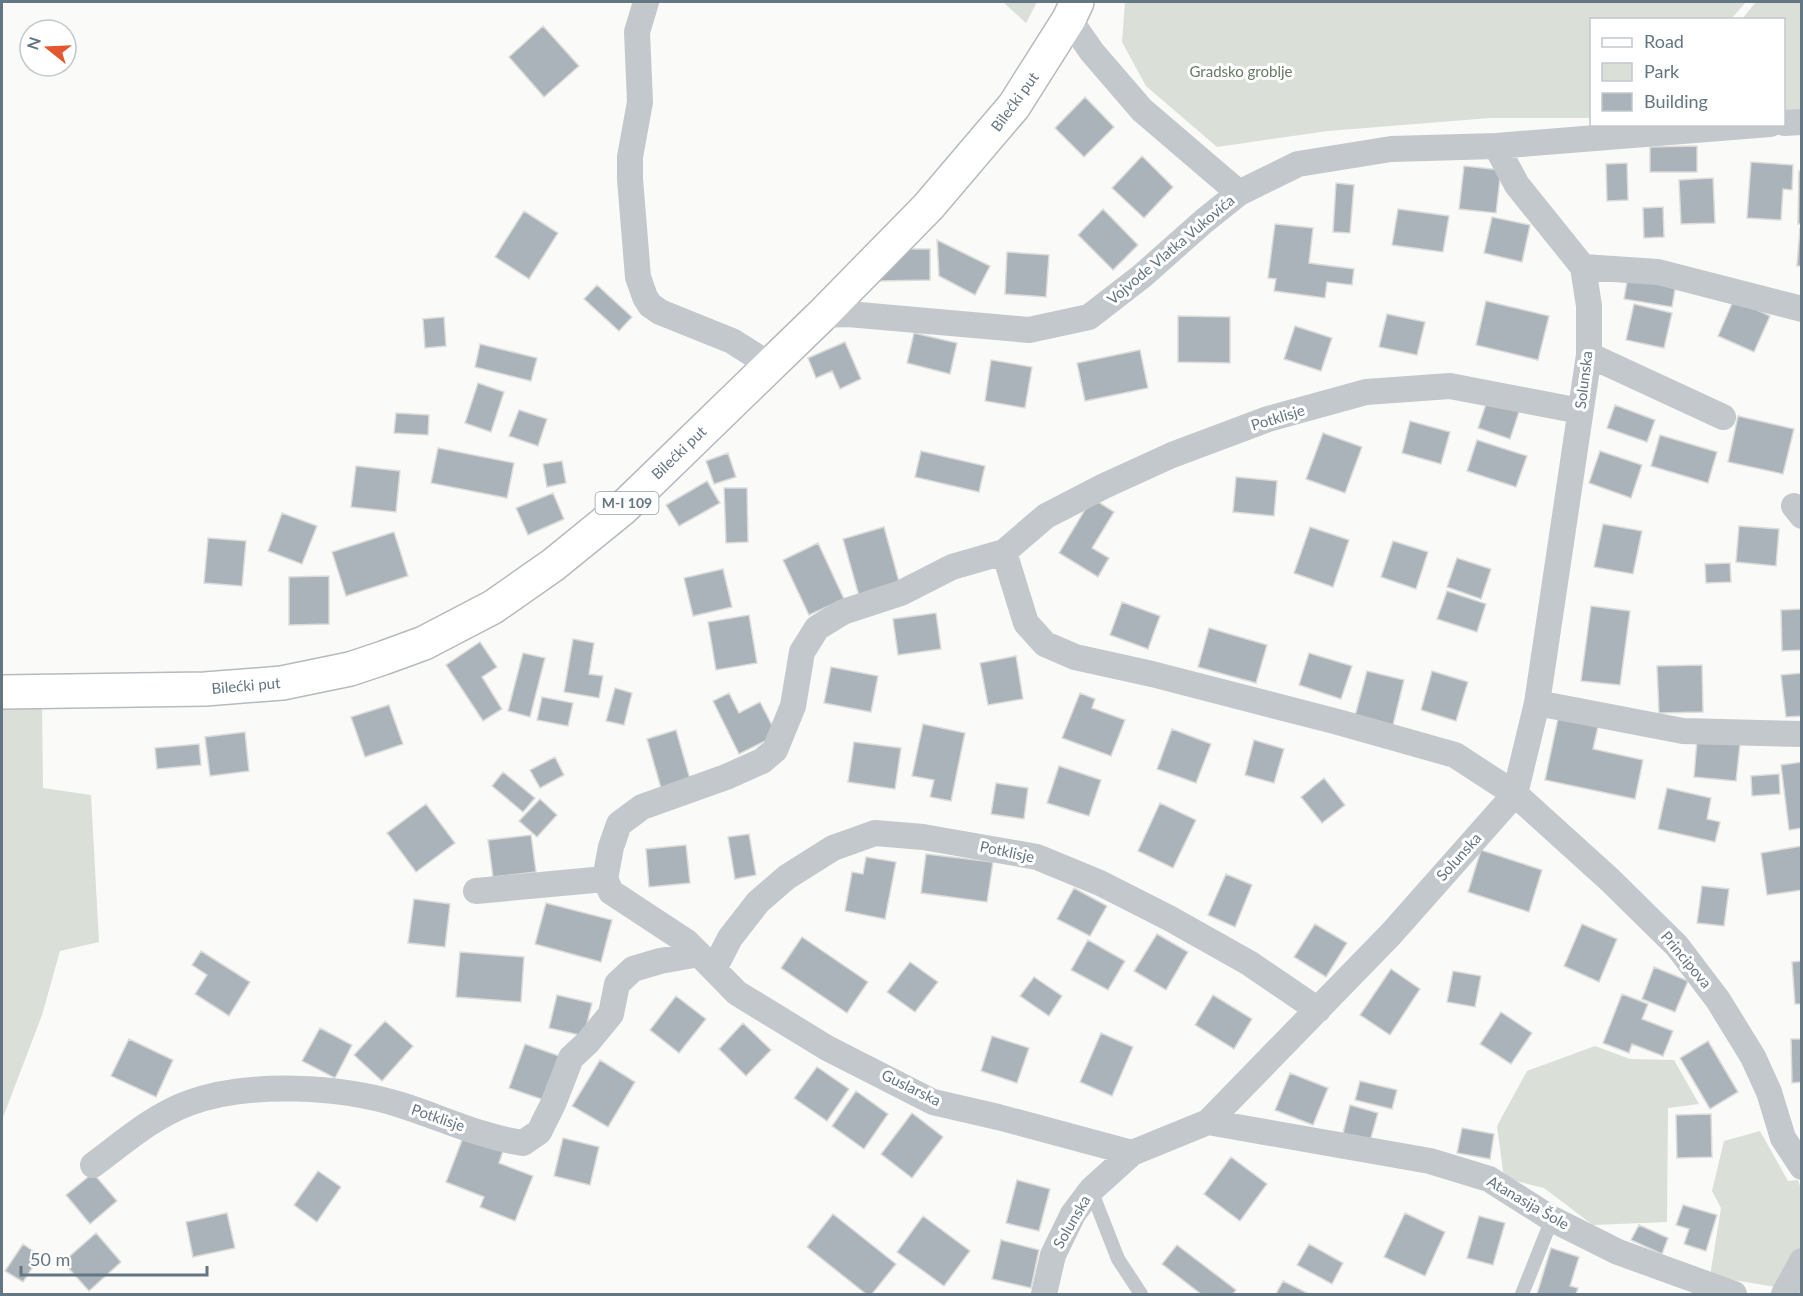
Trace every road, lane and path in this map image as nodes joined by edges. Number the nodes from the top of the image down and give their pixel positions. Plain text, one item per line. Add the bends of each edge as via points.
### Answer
1 (646, 2) edge
2 (1073, 10) edge
3 (1802, 122) edge
4 (1785, 123) edge
5 (1745, 126) edge
6 (1496, 146) junction
7 (1239, 193) junction
8 (1583, 267) junction
9 (1802, 309) edge
10 (822, 315) junction
11 (1589, 355) junction
12 (770, 365) junction
13 (1580, 411) junction
14 (1723, 417) dead end
15 (1004, 552) junction
16 (2, 692) edge
17 (1537, 703) junction
18 (1802, 734) edge
19 (1515, 794) junction
20 (606, 879) junction
21 (476, 891) dead end
22 (706, 961) junction
23 (1318, 1010) junction
24 (1208, 1122) junction
25 (1132, 1153) junction
26 (93, 1165) dead end
27 (1802, 1167) edge
28 (1091, 1190) junction
29 (1552, 1219) junction
30 (1802, 1261) edge
31 (1044, 1294) edge
32 (1141, 1294) edge
33 (1522, 1294) edge
34 (1734, 1294) edge
35 (1784, 1294) edge

1 - 12 street via 637,32 640,102 630,168 638,277 650,305 660,312 732,341
2 - 7 street via 1092,52 1142,110
2 - 10 main road, Bilećki put / M-I 109 via 1014,106 980,148
3 - 4 street
5 - 6 street, Vojvode Vlatka Vukovića
6 - 7 street, Vojvode Vlatka Vukovića via 1391,149 1298,164
6 - 8 street via 1517,185
7 - 10 street, Vojvode Vlatka Vukovića via 1089,317 1029,330
8 - 9 street via 1658,272
8 - 11 street, Solunska via 1589,306
10 - 12 main road, Bilećki put / M-I 109
11 - 13 street, Solunska
11 - 14 street
12 - 16 main road, Bilećki put / M-I 109 via 621,509 577,546 493,607 424,643 350,669 282,683 205,689
13 - 15 street, Potklisje via 1450,386 1366,392 1268,419 1172,455 1046,516
13 - 17 street, Solunska
15 - 19 street via 1026,623 1045,644 1075,657 1338,722 1455,756
15 - 20 street, Potklisje via 952,567 901,593 843,612 817,628 802,652 793,706 775,750 762,761 726,777 642,807 619,824
17 - 18 street via 1683,731
17 - 19 street, Solunska
19 - 23 street, Solunska
19 - 27 street, Principova via 1677,946 1705,982 1753,1057 1783,1138
20 - 21 street
20 - 22 street, Guslarska via 611,892 687,942
22 - 23 street, Potklisje via 758,902 788,877 833,848 875,833 1037,857 1100,883 1168,918 1249,963
22 - 25 street, Guslarska via 737,993 827,1048 933,1102
22 - 26 street, Potklisje via 660,961 633,969 617,984 611,1014 571,1058 538,1132 523,1143 498,1140 399,1104 361,1095 283,1089 229,1092 188,1103 146,1125
23 - 24 street, Solunska
24 - 25 street, Solunska
24 - 29 street, Atanasija Šole via 1430,1161 1489,1179
25 - 28 street, Solunska
28 - 31 street, Solunska via 1073,1214 1053,1255
28 - 32 lane via 1118,1259
29 - 33 lane
29 - 34 street, Atanasija Šole via 1618,1251
30 - 35 street

